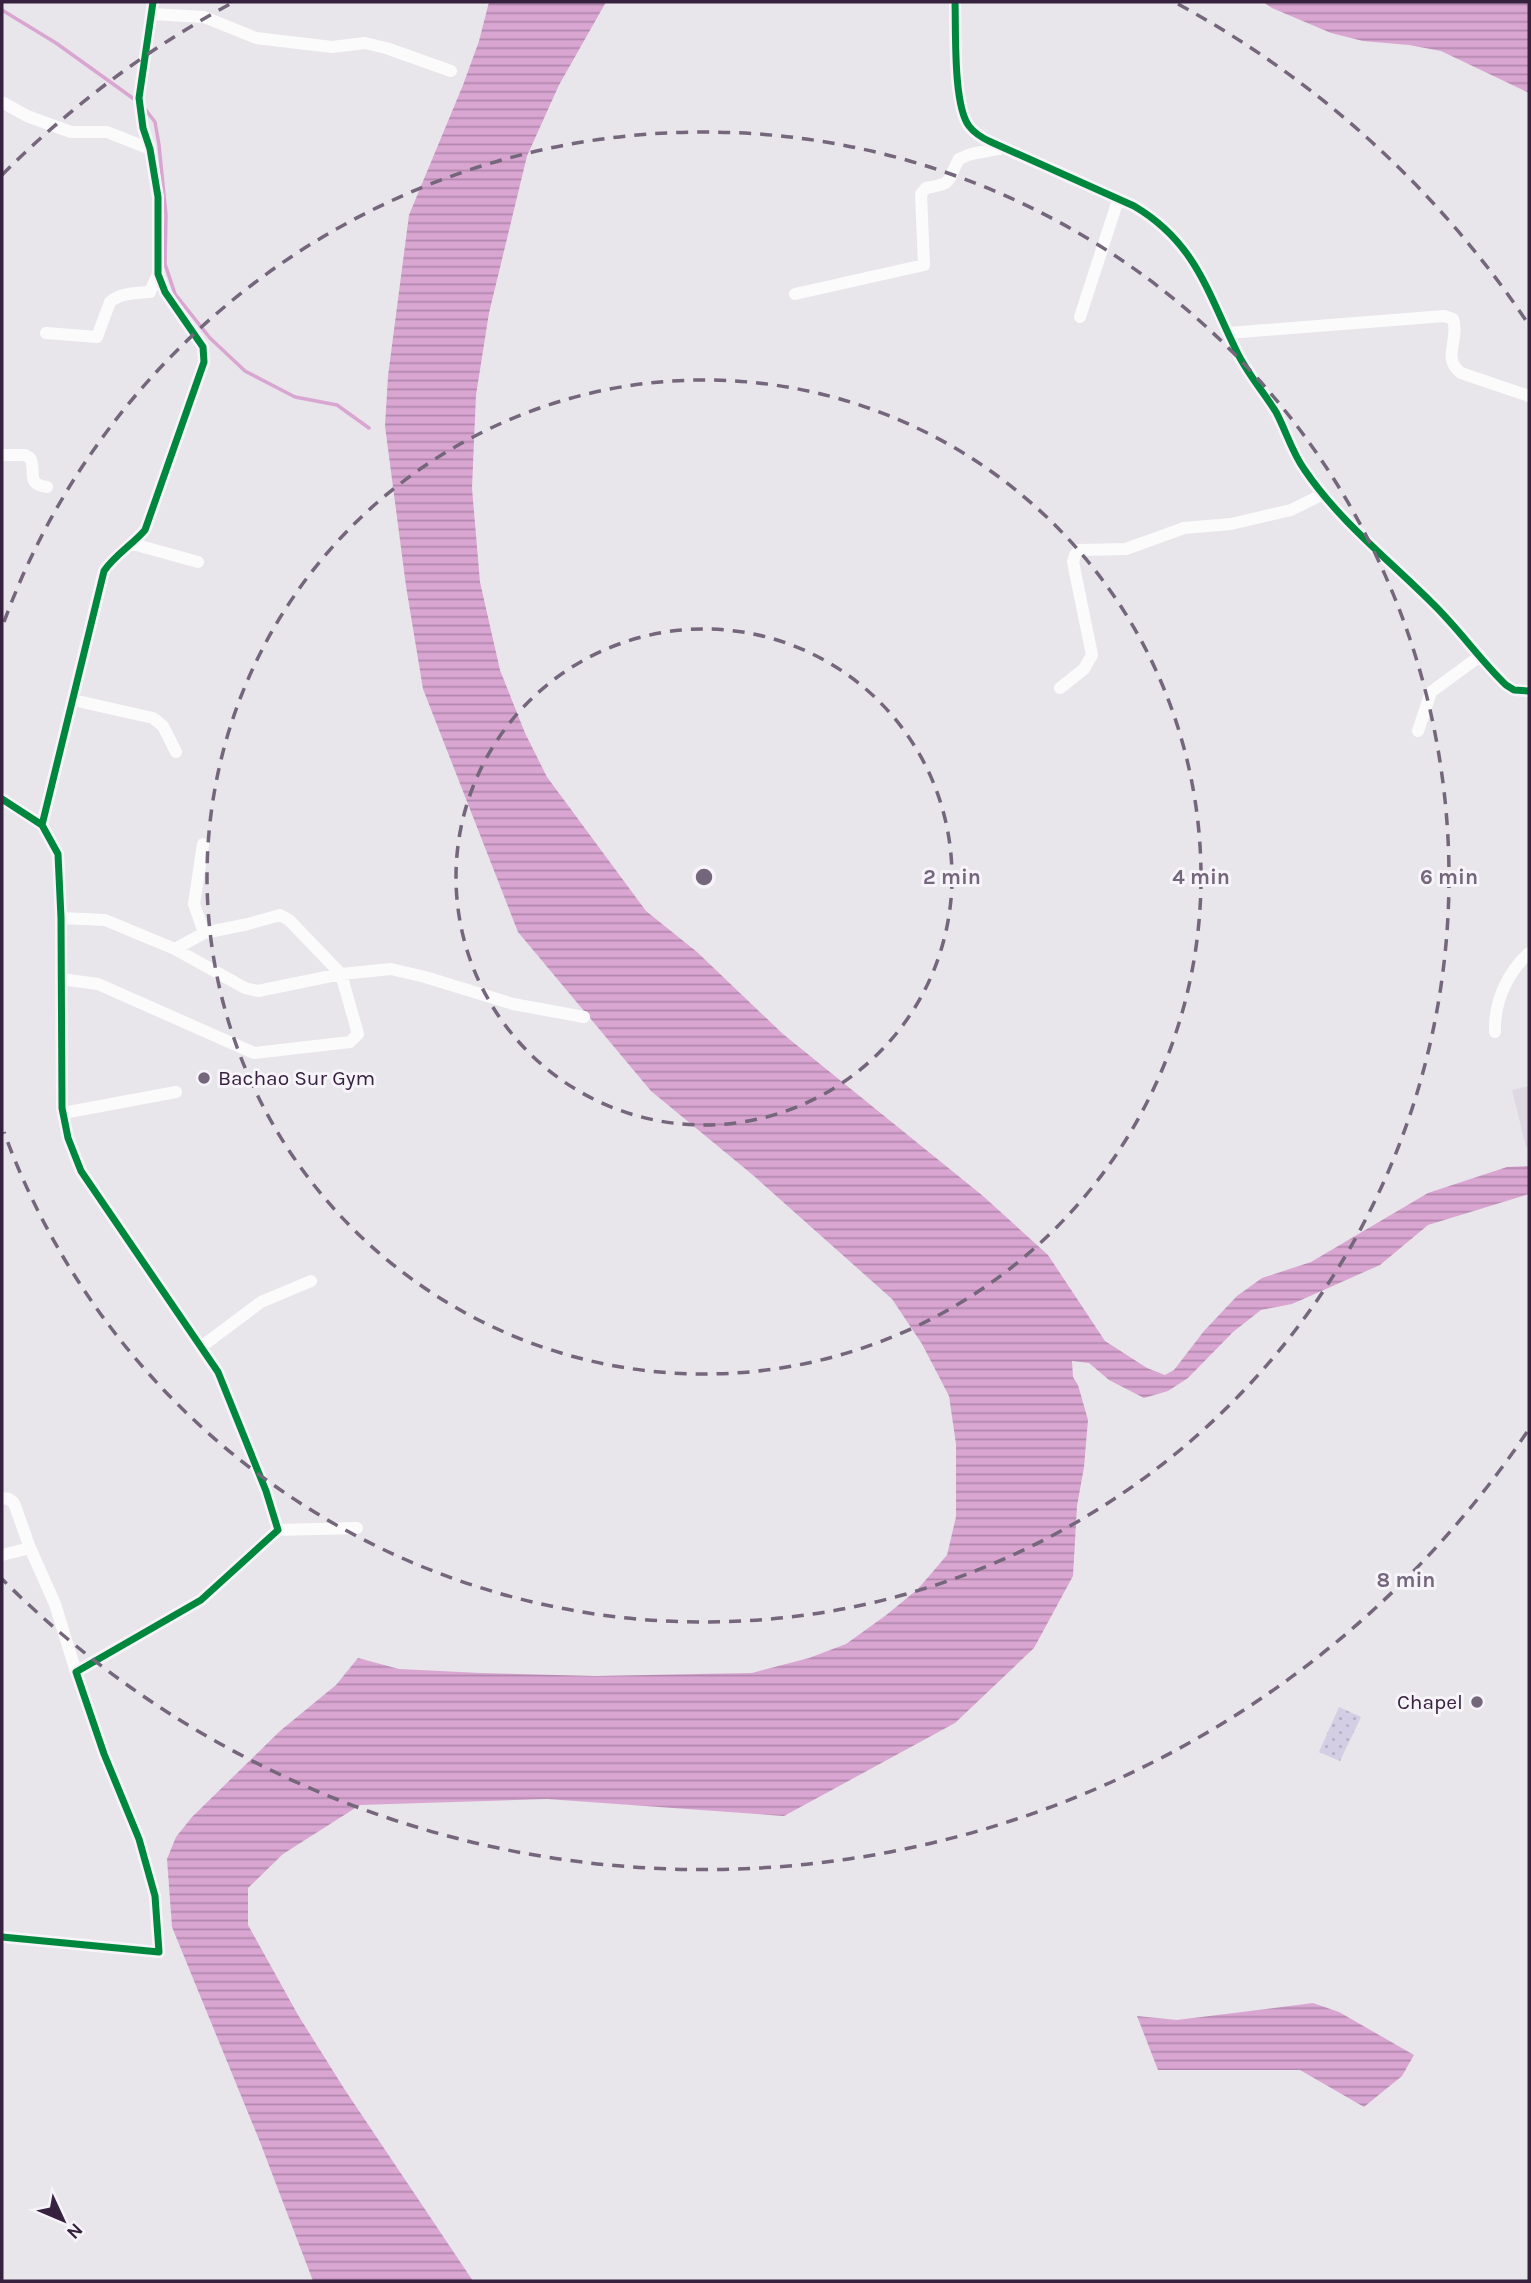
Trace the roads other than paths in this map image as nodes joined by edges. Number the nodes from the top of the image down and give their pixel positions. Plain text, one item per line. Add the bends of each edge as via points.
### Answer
1 (955, 2) edge
2 (153, 8) edge
3 (451, 71) dead end
4 (2, 102) edge
5 (1004, 148) junction
6 (150, 149) junction
7 (1118, 200) junction
8 (158, 274) junction
9 (795, 294) dead end
10 (1080, 317) dead end
11 (46, 333) dead end
12 (1228, 333) junction
13 (1529, 396) edge
14 (2, 455) edge
15 (47, 486) dead end
16 (1323, 494) junction
17 (133, 544) junction
18 (198, 562) dead end
19 (1480, 656) junction
20 (1060, 688) dead end
21 (1529, 691) edge
22 (73, 700) junction
23 (1418, 731) dead end
24 (176, 752) dead end
25 (2, 799) edge
26 (42, 825) junction
27 (203, 844) dead end
28 (61, 918) junction
29 (204, 933) junction
30 (175, 948) junction
31 (1529, 953) edge
32 (341, 974) junction
33 (61, 979) junction
34 (584, 1017) dead end
35 (1495, 1032) dead end
36 (176, 1092) dead end
37 (63, 1112) junction
38 (311, 1281) dead end
39 (201, 1346) junction
40 (2, 1498) edge
41 (356, 1528) dead end
42 (278, 1530) junction
43 (30, 1548) junction
44 (2, 1555) edge
45 (76, 1672) junction
46 (2, 1937) edge

1 - 5 street via 962,112 976,134
2 - 3 street via 204,18 256,38 332,47 365,43
2 - 6 street via 139,98
4 - 6 street via 71,132 107,132
5 - 7 street
5 - 9 street via 959,159 950,180 921,194 924,265
6 - 8 street via 158,197
7 - 10 street
7 - 12 street via 1149,215 1190,256
8 - 11 street via 150,292 110,302 97,338
8 - 17 street via 203,347 204,362 145,530
12 - 13 street via 1444,316 1453,319 1456,329 1451,359 1455,368
12 - 16 street via 1303,467
14 - 15 street via 30,458 34,482
16 - 19 street
16 - 20 street via 1291,510 1231,524 1184,528 1126,549 1079,550 1073,562 1092,655 1084,669
17 - 18 street
17 - 22 street via 104,570
19 - 21 street via 1506,685
19 - 23 street via 1431,692
22 - 24 street via 153,718 163,726
22 - 26 street
25 - 26 street
26 - 28 street via 58,854
27 - 29 street via 194,904
28 - 30 street via 105,920
28 - 33 street
29 - 30 street
29 - 32 street via 279,915
30 - 32 street via 258,991
31 - 35 street via 1508,979 1495,1012
32 - 33 street via 358,1034 355,1039 254,1053 98,984
32 - 34 street via 391,970 513,1004
33 - 37 street
36 - 37 street
37 - 39 street via 81,1171
38 - 39 street via 261,1302
39 - 42 street via 218,1371
40 - 43 street via 15,1503
41 - 42 street
42 - 45 street via 201,1601
43 - 44 street
43 - 45 street via 55,1604
45 - 46 street via 139,1839 155,1896 159,1952

